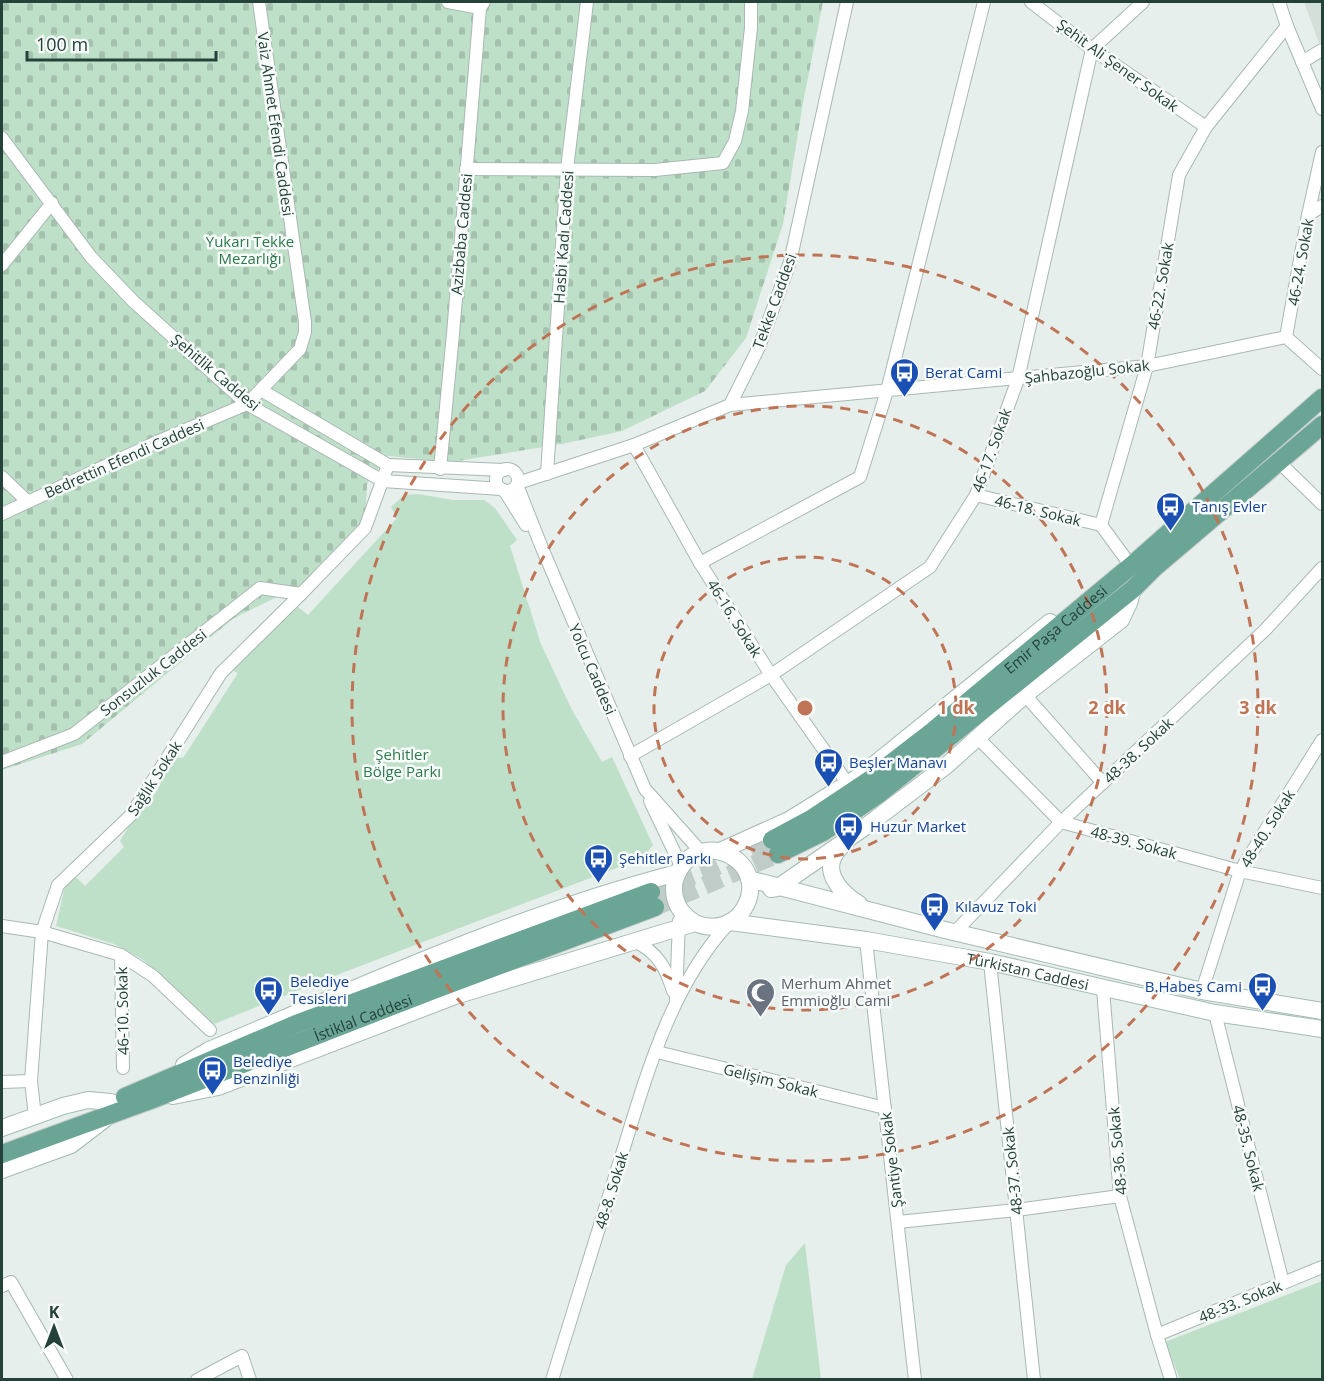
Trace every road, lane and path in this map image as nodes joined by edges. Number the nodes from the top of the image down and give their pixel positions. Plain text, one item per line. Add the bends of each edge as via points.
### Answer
1 (259, 2) edge
2 (448, 2) edge
3 (587, 2) edge
4 (752, 2) edge
5 (847, 2) edge
6 (984, 2) edge
7 (1031, 2) edge
8 (1143, 2) edge
9 (1279, 2) edge
10 (482, 5) edge
11 (1287, 26) junction
12 (1092, 48) junction
13 (1323, 50) edge
14 (1302, 62) junction
15 (1323, 109) edge
16 (1206, 128) junction
17 (2, 138) edge
18 (1323, 152) edge
19 (466, 169) junction
20 (567, 169) junction
21 (52, 203) junction
22 (1323, 206) edge
23 (1308, 215) junction
24 (2, 265) edge
25 (1286, 337) junction
26 (1147, 366) junction
27 (1323, 369) edge
28 (1018, 379) junction
29 (261, 390) junction
30 (887, 392) junction
31 (1323, 398) edge
32 (248, 404) junction
33 (730, 405) junction
34 (1323, 426) edge
35 (634, 445) junction
36 (1280, 463) junction
37 (388, 465) junction
38 (440, 469) junction
39 (507, 470) junction
40 (547, 474) junction
41 (2, 477) edge
42 (383, 481) junction
43 (518, 484) junction
44 (503, 490) junction
45 (976, 495) junction
46 (27, 501) junction
47 (1323, 504) edge
48 (2, 514) edge
49 (1101, 525) junction
50 (542, 549) junction
51 (700, 562) junction
52 (1131, 566) junction
53 (1323, 568) edge
54 (1132, 589) junction
55 (1099, 592) junction
56 (301, 594) junction
57 (771, 675) junction
58 (1024, 695) junction
59 (978, 738) junction
60 (1323, 740) edge
61 (630, 756) junction
62 (2, 762) edge
63 (1103, 783) junction
64 (848, 784) junction
65 (645, 789) junction
66 (1061, 822) junction
67 (865, 827) junction
68 (720, 851) junction
69 (701, 852) junction
70 (679, 870) junction
71 (1240, 871) junction
72 (749, 886) junction
73 (777, 888) junction
74 (1323, 888) edge
75 (653, 900) tunnel mouth
76 (870, 910) junction
77 (730, 922) junction
78 (2, 926) edge
79 (687, 926) junction
80 (42, 932) junction
81 (955, 932) junction
82 (866, 940) junction
83 (636, 942) junction
84 (121, 955) junction
85 (990, 962) junction
86 (1103, 988) junction
87 (1203, 991) junction
88 (676, 1001) junction
89 (1323, 1011) edge
90 (1215, 1013) junction
91 (1323, 1029) edge
92 (210, 1030) dead end
93 (657, 1052) junction
94 (123, 1068) dead end
95 (31, 1081) junction
96 (2, 1082) edge
97 (152, 1093) junction
98 (885, 1108) junction
99 (110, 1109) junction
100 (35, 1117) junction
101 (2, 1128) edge
102 (2, 1142) edge
103 (2, 1154) edge
104 (2, 1170) edge
105 (1120, 1196) junction
106 (1017, 1210) junction
107 (898, 1222) junction
108 (1323, 1267) edge
109 (1283, 1283) junction
110 (2, 1286) edge
111 (1157, 1335) junction
112 (67, 1380) edge
113 (197, 1380) edge
114 (250, 1380) edge
115 (552, 1380) edge
116 (915, 1380) edge
117 (1034, 1380) edge
118 (1171, 1380) edge

1 - 29 street, Vaiz Ahmet Efendi Caddesi via 305,332 295,356
2 - 10 street
3 - 20 street, Hasbi Kadı Caddesi
4 - 20 street via 742,111 735,141 723,163 655,170
5 - 33 street, Tekke Caddesi via 790,262 759,347
6 - 30 street
7 - 12 street, Şehit Ali Şener Sokak
8 - 12 street
9 - 11 street
10 - 19 street, Azizbaba Caddesi
11 - 14 street
11 - 16 street, 46-22. Sokak
12 - 16 street, Şehit Ali Şener Sokak
12 - 28 street, 46-17. Sokak
13 - 14 street
14 - 15 street
16 - 26 street, 46-22. Sokak via 1179,175
17 - 21 street, Şehitlik Caddesi
18 - 23 street, 46-24. Sokak
19 - 20 street
19 - 38 street, Azizbaba Caddesi
20 - 40 street, Hasbi Kadı Caddesi
21 - 24 street
21 - 32 street, Şehitlik Caddesi via 91,257 133,301
22 - 23 street
23 - 25 street, 46-24. Sokak
25 - 26 street, Şahbazoğlu Sokak
25 - 27 street
26 - 28 street, Şahbazoğlu Sokak
26 - 49 street, 46-22. Sokak
28 - 30 street, Şahbazoğlu Sokak
28 - 45 street, 46-17. Sokak
29 - 32 street, Vaiz Ahmet Efendi Caddesi
29 - 37 street, Şehitlik Caddesi
30 - 33 street, Şahbazoğlu Sokak
30 - 51 street via 860,477
31 - 52 main road, Emir Paşa Caddesi
32 - 42 street, Şehitlik Caddesi
32 - 46 street, Bedrettin Efendi Caddesi
33 - 35 street
34 - 36 main road, Emir Paşa Caddesi
35 - 40 street
35 - 51 street, 46-16. Sokak
36 - 47 street
36 - 54 main road, Emir Paşa Caddesi
37 - 38 street, Şehitlik Caddesi
37 - 42 street, Sağlık Sokak
38 - 39 street, Şehitlik Caddesi
39 - 40 street
39 - 43 street via 516,474
39 - 44 street via 497,477
40 - 43 street
41 - 46 street
42 - 44 street, Şehitlik Caddesi
42 - 56 street, Sağlık Sokak via 365,528
43 - 44 street via 513,490
43 - 50 street, Yolcu Caddesi
44 - 50 street, Yolcu Caddesi
45 - 49 street, 46-18. Sokak
45 - 57 street, 46-17. Sokak via 930,567
46 - 48 street, Bedrettin Efendi Caddesi
49 - 52 street
50 - 61 street, Yolcu Caddesi
51 - 57 street, 46-16. Sokak
52 - 55 main road, Emir Paşa Caddesi
53 - 63 street, 48-38. Sokak via 1265,630
54 - 55 main road, Emir Paşa Caddesi via 880,793 823,832 775,847 934,730
54 - 58 street via 1121,620
55 - 64 street via 1061,613
56 - 62 street, Sonsuzluk Caddesi via 260,588 74,734
56 - 80 street, Sağlık Sokak via 221,673 131,815 58,885
57 - 61 street, 46-17. Sokak
57 - 64 street, 46-16. Sokak
58 - 59 street
58 - 63 street
59 - 66 street
59 - 67 street
60 - 71 street, 48-40. Sokak
61 - 65 street, Yolcu Caddesi
63 - 66 street, 48-38. Sokak
64 - 68 street via 789,820
65 - 69 street, Yolcu Caddesi
65 - 70 street, Yolcu Caddesi
66 - 71 street, 48-39. Sokak
66 - 81 street, 48-38. Sokak
67 - 73 street
67 - 76 street via 835,852 832,861 833,877 841,892
68 - 69 street
68 - 72 street via 739,862
69 - 70 street via 690,857
70 - 79 street via 673,893
70 - 97 street via 393,971 210,1050 163,1077
71 - 74 street, 48-39. Sokak
71 - 87 street, 48-40. Sokak
72 - 73 street, Türkistan Caddesi
72 - 77 street via 743,912
73 - 76 street, Türkistan Caddesi
75 - 97 main road, İstiklal Caddesi via 446,985
76 - 81 street, Türkistan Caddesi
77 - 79 street via 713,927
77 - 82 street, Türkistan Caddesi
77 - 88 street via 714,940
78 - 80 street
79 - 83 street
79 - 88 street
80 - 84 street
80 - 95 street, Sağlık Sokak
81 - 87 street, Türkistan Caddesi
82 - 85 street, Türkistan Caddesi
82 - 98 street, Şantiye Sokak
83 - 88 street via 649,948 667,970
83 - 97 street via 455,996 218,1087 186,1095
84 - 92 street via 153,976
84 - 94 street, 46-10. Sokak
85 - 86 street, Türkistan Caddesi
85 - 106 street, 48-37. Sokak
86 - 90 street, Türkistan Caddesi
86 - 105 street, 48-36. Sokak
87 - 89 street, Türkistan Caddesi
88 - 93 street, 48-8. Sokak
90 - 91 street, Türkistan Caddesi
90 - 109 street, 48-35. Sokak
93 - 98 street, Gelişim Sokak
93 - 115 street, 48-8. Sokak
95 - 96 street
95 - 100 street, Sağlık Sokak
97 - 99 main road, İstiklal Caddesi
98 - 107 street, Şantiye Sokak
99 - 100 street via 88,1100
99 - 102 main road, İstiklal Caddesi
99 - 103 main road, İstiklal Caddesi
99 - 104 street via 71,1144
100 - 101 street
105 - 106 street
105 - 111 street, 48-36. Sokak
106 - 107 street
106 - 117 street, 48-37. Sokak
107 - 116 street, Şantiye Sokak
108 - 109 street, 48-33. Sokak
109 - 111 street, 48-33. Sokak
110 - 112 street via 11,1282
111 - 118 street, 48-36. Sokak
113 - 114 street via 242,1356

